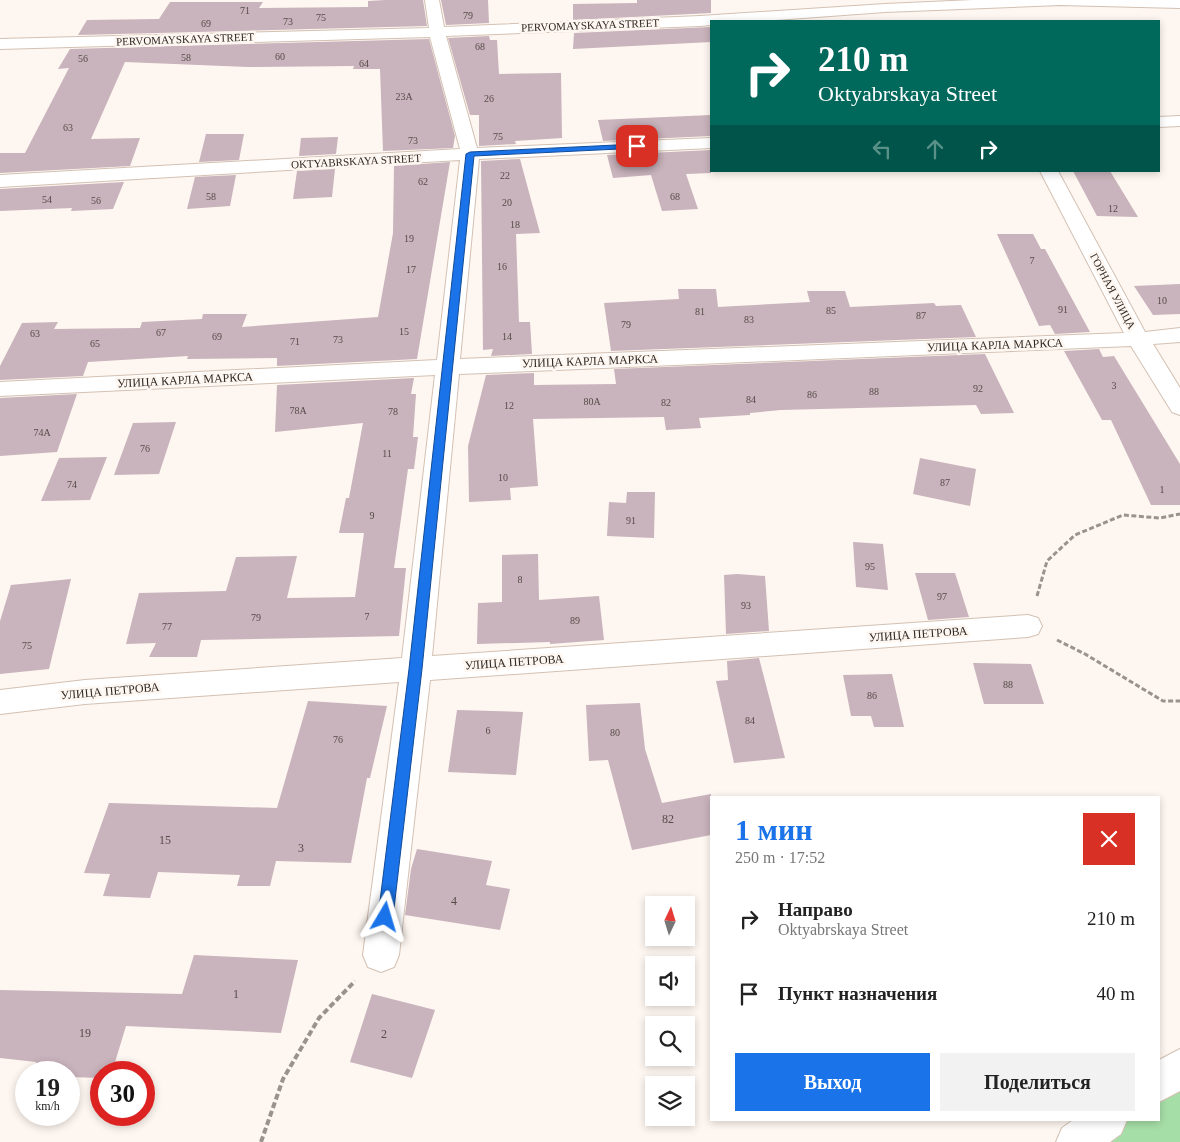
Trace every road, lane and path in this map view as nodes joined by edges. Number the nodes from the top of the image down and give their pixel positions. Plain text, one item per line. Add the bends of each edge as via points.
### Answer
1 (432, 0) edge
2 (1060, 1) edge
3 (1000, 4) junction
4 (1180, 4) edge
5 (710, 20) edge
6 (714, 20) edge
7 (999, 20) edge
8 (437, 32) junction
9 (0, 44) edge
10 (1180, 121) edge
11 (1160, 122) edge
12 (710, 143) edge
13 (470, 154) junction
14 (1050, 172) edge
15 (0, 181) edge
16 (1180, 335) edge
17 (1138, 339) junction
18 (446, 367) junction
19 (0, 389) edge
20 (1180, 408) edge
21 (1180, 514) edge
22 (1028, 626) junction
23 (416, 669) junction
24 (1180, 701) edge
25 (0, 702) edge
26 (381, 955) joint
27 (1180, 1068) edge
28 (1160, 1082) edge
29 (1106, 1121) edge
30 (261, 1142) edge
31 (1076, 1142) edge

1 - 8 street
2 - 3 street, PERVOMAYSKAYA STREET
2 - 4 street, PERVOMAYSKAYA STREET
3 - 6 street, PERVOMAYSKAYA STREET
3 - 7 street
5 - 8 street, PERVOMAYSKAYA STREET
8 - 9 street, PERVOMAYSKAYA STREET
8 - 13 street
10 - 11 street
12 - 13 street, OKTYABRSKAYA STREET
13 - 15 street, OKTYABRSKAYA STREET
13 - 18 street
14 - 17 street, ГОРНАЯ УЛИЦА
16 - 17 street, УЛИЦА КАРЛА МАРКСА
17 - 18 street, УЛИЦА КАРЛА МАРКСА
17 - 20 street, ГОРНАЯ УЛИЦА
18 - 19 street, УЛИЦА КАРЛА МАРКСА
18 - 23 street
21 - 22 path via 1160,518 1123,515 1075,534 1047,561
22 - 23 street, УЛИЦА ПЕТРОВА
22 - 24 path via 1085,654 1163,702
23 - 25 street, УЛИЦА ПЕТРОВА via 85,692
23 - 26 street
26 - 30 path via 319,1018 283,1079
27 - 28 street
29 - 31 street

